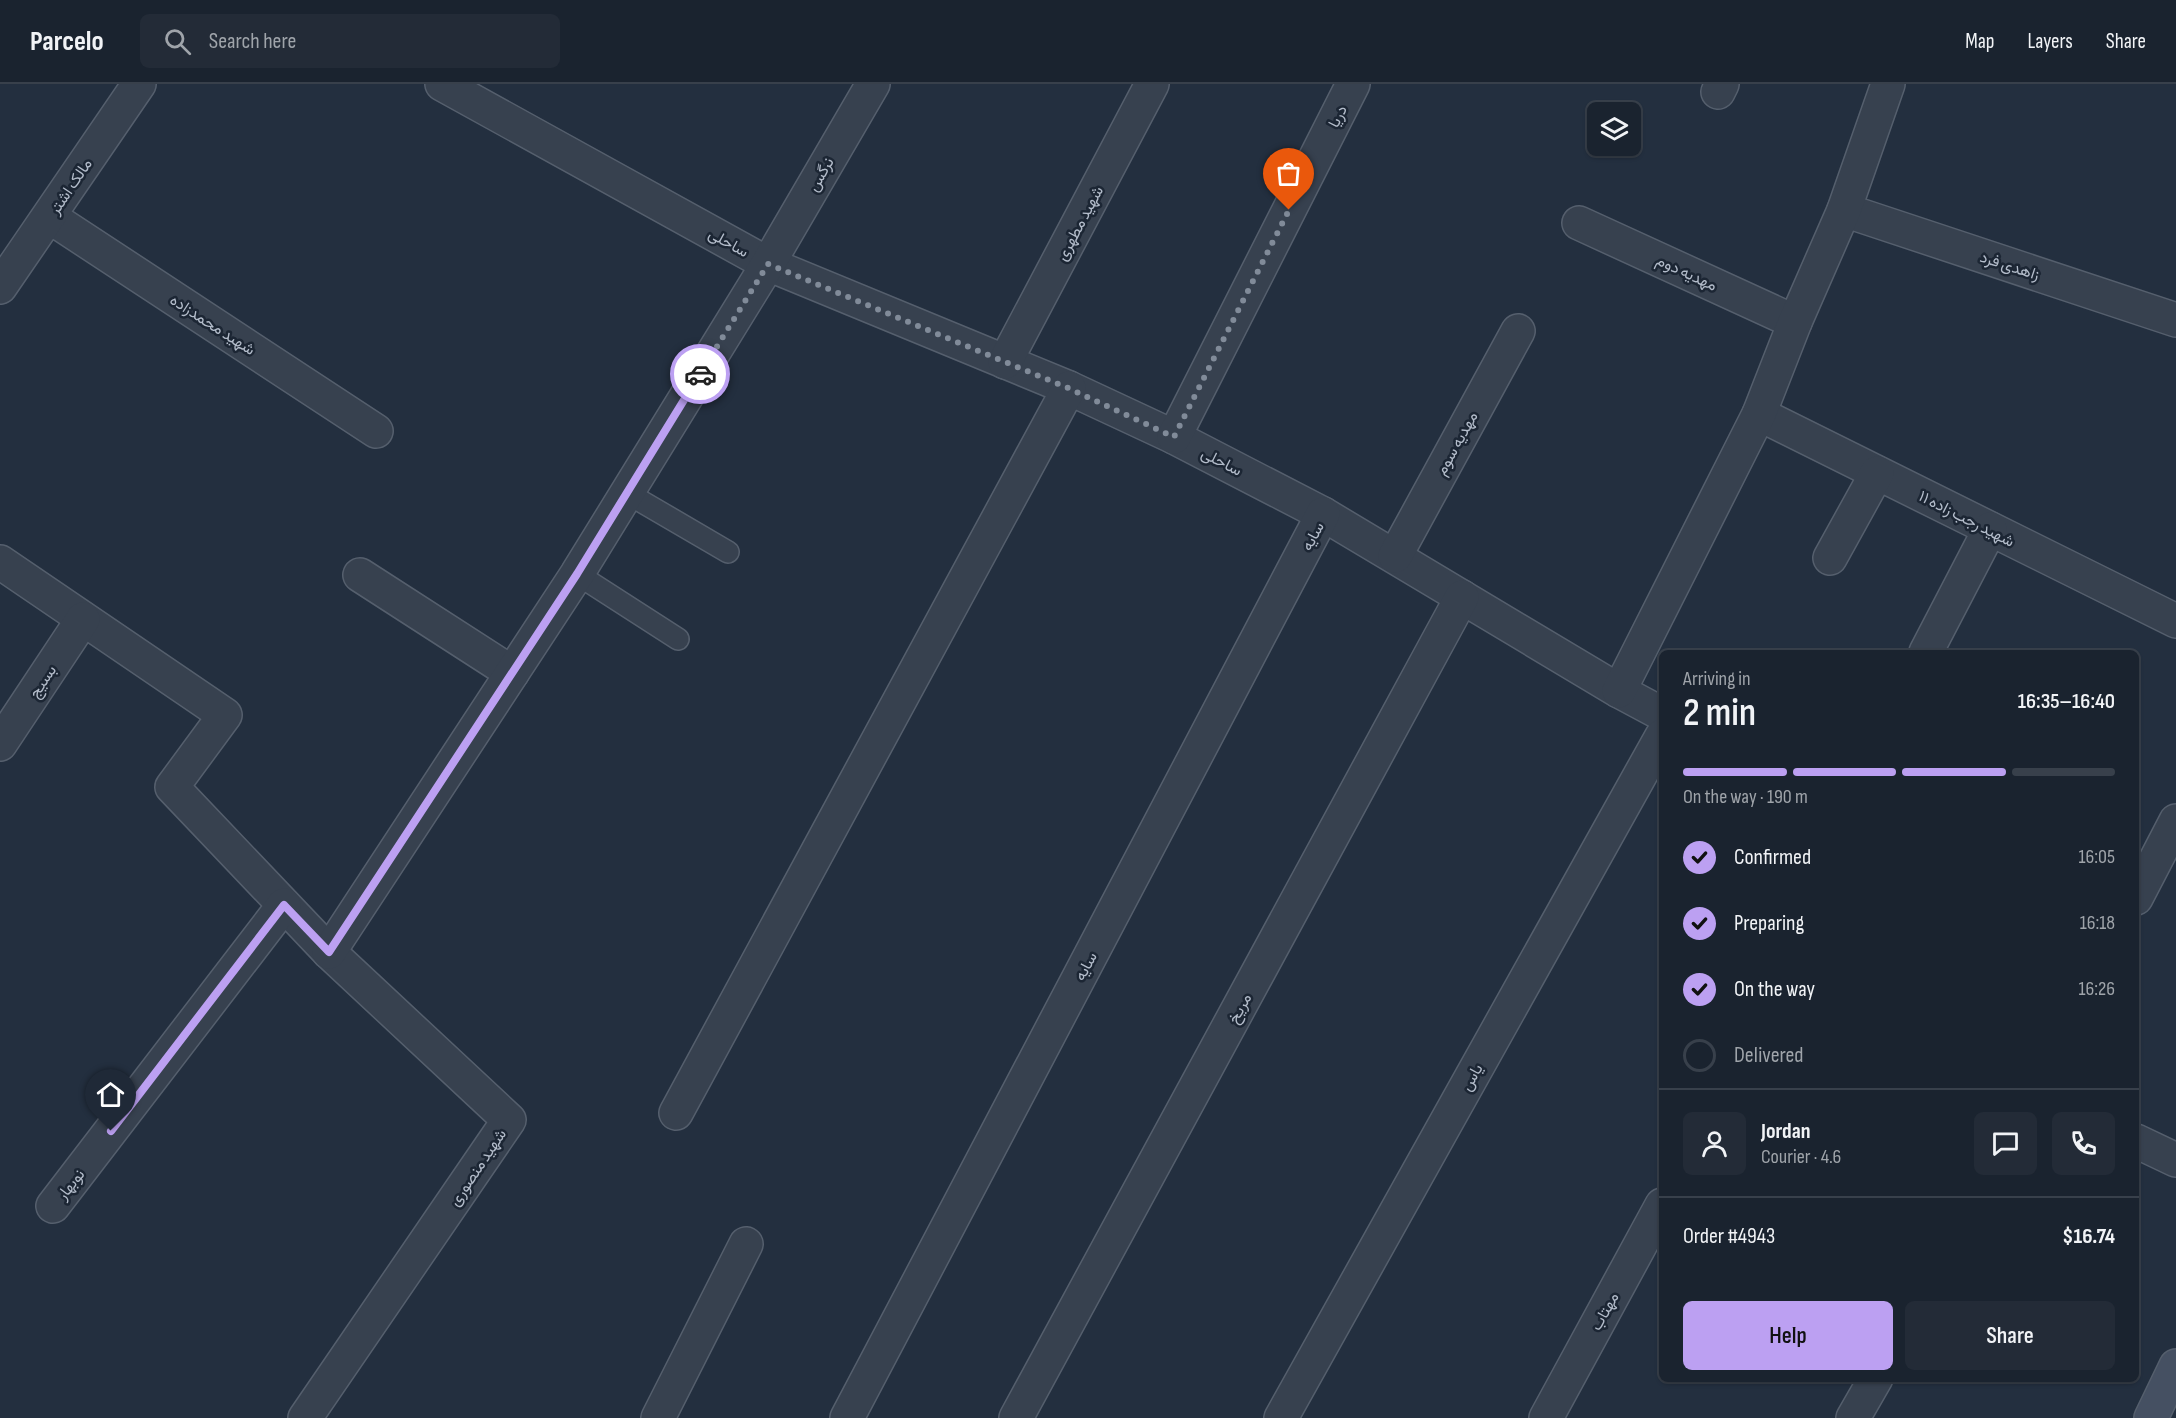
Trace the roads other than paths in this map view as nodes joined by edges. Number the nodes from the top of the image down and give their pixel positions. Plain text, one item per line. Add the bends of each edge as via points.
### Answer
1 (139, 84) edge
2 (442, 84) edge
3 (873, 84) edge
4 (1152, 84) edge
5 (1888, 84) edge
6 (1350, 85) edge
7 (1844, 210) junction
8 (50, 217) junction
9 (1579, 223) dead end
10 (768, 264) junction
11 (0, 287) edge
12 (2176, 320) edge
13 (1796, 322) junction
14 (1518, 331) dead end
15 (1005, 362) junction
16 (1068, 388) junction
17 (1759, 414) junction
18 (376, 431) dead end
19 (1174, 437) junction
20 (1877, 473) junction
21 (627, 493) junction
22 (1323, 514) junction
23 (1990, 529) junction
24 (728, 552) dead end
25 (1395, 556) junction
26 (1830, 558) dead end
27 (0, 562) edge
28 (577, 574) junction
29 (360, 575) dead end
30 (1462, 597) junction
31 (83, 619) junction
32 (2176, 621) edge
33 (678, 639) dead end
34 (1927, 650) edge
35 (512, 673) junction
36 (1619, 691) junction
37 (1659, 712) edge
38 (1659, 741) edge
39 (0, 744) edge
40 (2176, 821) edge
41 (2139, 892) edge
42 (284, 905) junction
43 (329, 952) junction
44 (676, 1113) dead end
45 (2139, 1143) edge
46 (2176, 1160) edge
47 (53, 1206) dead end
48 (1659, 1211) edge
49 (746, 1244) dead end
50 (2176, 1366) edge
51 (1873, 1382) edge
52 (305, 1418) edge
53 (658, 1418) edge
54 (847, 1418) edge
55 (1016, 1418) edge
56 (1281, 1418) edge
57 (1546, 1418) edge
58 (1854, 1418) edge
59 (2151, 1418) edge

1 - 8 street, مالک اشتر
2 - 10 street, ساحلی
3 - 10 street, نرگس
4 - 15 street, شهید مطهری
5 - 7 street
6 - 19 street, دریا
7 - 12 street, زاهدی فرد
7 - 13 street
8 - 11 street, مالک اشتر
8 - 18 street, شهید محمدزاده
9 - 13 street, مهدیه دوم
10 - 15 street, ساحلی
10 - 21 street
13 - 17 street
14 - 25 street, مهدیه سوم
15 - 16 street, ساحلی
16 - 19 street, ساحلی
16 - 44 street
17 - 20 street, شهید رجب زاده ۱۱
17 - 36 street
19 - 22 street, ساحلی
20 - 23 street, شهید رجب زاده ۱۱
20 - 26 street
21 - 24 lane
21 - 28 street
22 - 25 street, ساحلی
22 - 54 street, سایه
23 - 32 street, شهید رجب زاده ۱۱
23 - 34 street
25 - 30 street, ساحلی
27 - 31 street
28 - 33 lane
28 - 35 street
29 - 35 street
30 - 36 street, ساحلی
30 - 55 street, مریخ
31 - 39 street, بسیج
31 - 42 street via 225,715 172,787
35 - 43 street
36 - 37 street, ساحلی
38 - 56 street, یاس
40 - 41 street
42 - 43 street
42 - 47 street, نوبهار
43 - 52 street, شهید منصوری via 509,1120
45 - 46 street
48 - 57 street, مهتاب
49 - 53 street
50 - 59 main road
51 - 58 street

